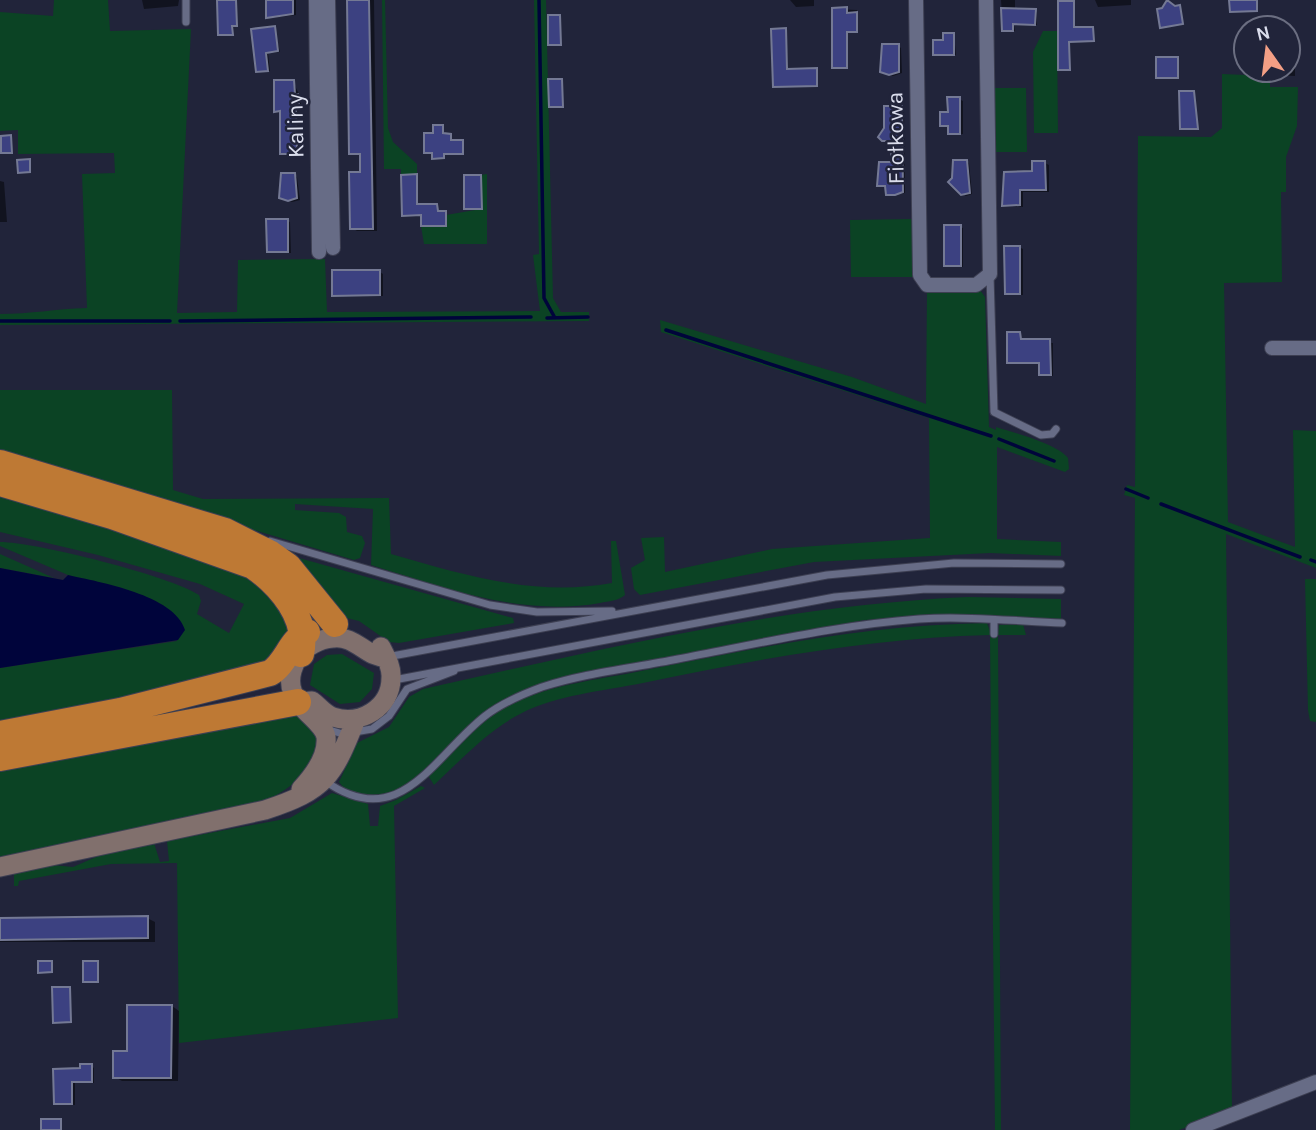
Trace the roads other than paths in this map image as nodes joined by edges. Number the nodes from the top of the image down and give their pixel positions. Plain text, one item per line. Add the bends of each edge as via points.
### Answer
1 (186, 0) edge
2 (316, 0) edge
3 (328, 0) edge
4 (916, 0) edge
5 (986, 0) edge
6 (186, 22) dead end
7 (990, 274) junction
8 (1272, 348) dead end
9 (1316, 348) edge
10 (1056, 429) dead end
11 (0, 463) edge
12 (0, 483) edge
13 (225, 531) junction
14 (1061, 564) dead end
15 (1061, 590) dead end
16 (634, 610) junction
17 (994, 620) junction
18 (1062, 623) dead end
19 (335, 624) junction
20 (994, 634) dead end
21 (386, 657) junction
22 (298, 667) junction
23 (461, 667) junction
24 (391, 681) junction
25 (120, 711) junction
26 (353, 726) junction
27 (322, 728) junction
28 (0, 734) edge
29 (0, 758) edge
30 (324, 780) junction
31 (284, 803) junction
32 (2, 866) edge
33 (1316, 1083) edge
34 (1193, 1130) edge

1 - 6 lane
2 - 3 street, Kaliny via 326,250
4 - 7 street, Fiołkowa via 920,275 927,285 976,285
5 - 7 street
7 - 10 lane via 994,412 1041,435
8 - 9 street
11 - 13 highway
12 - 22 highway via 112,516 253,566 288,600
13 - 16 lane via 490,605 537,612
13 - 19 highway via 288,566
14 - 16 lane via 891,567 791,580
15 - 23 lane via 926,589 835,597
16 - 21 lane
17 - 18 lane
17 - 20 lane
17 - 30 lane via 920,619 849,627 554,684 515,698 487,715 399,794 358,799
19 - 21 main road via 369,635
19 - 22 highway
21 - 22 main road via 376,657 353,640 339,638 317,642
21 - 24 main road
22 - 25 highway via 146,709
22 - 25 highway via 291,645 270,673
22 - 26 main road via 312,701
22 - 27 main road via 306,714
22 - 29 highway
23 - 24 lane
23 - 26 lane via 412,686 379,726
24 - 26 main road via 379,707
25 - 28 highway
26 - 27 lane
26 - 30 main road via 336,766
27 - 31 main road via 326,740 321,762 309,781
30 - 31 main road via 310,793
31 - 32 main road
33 - 34 street

